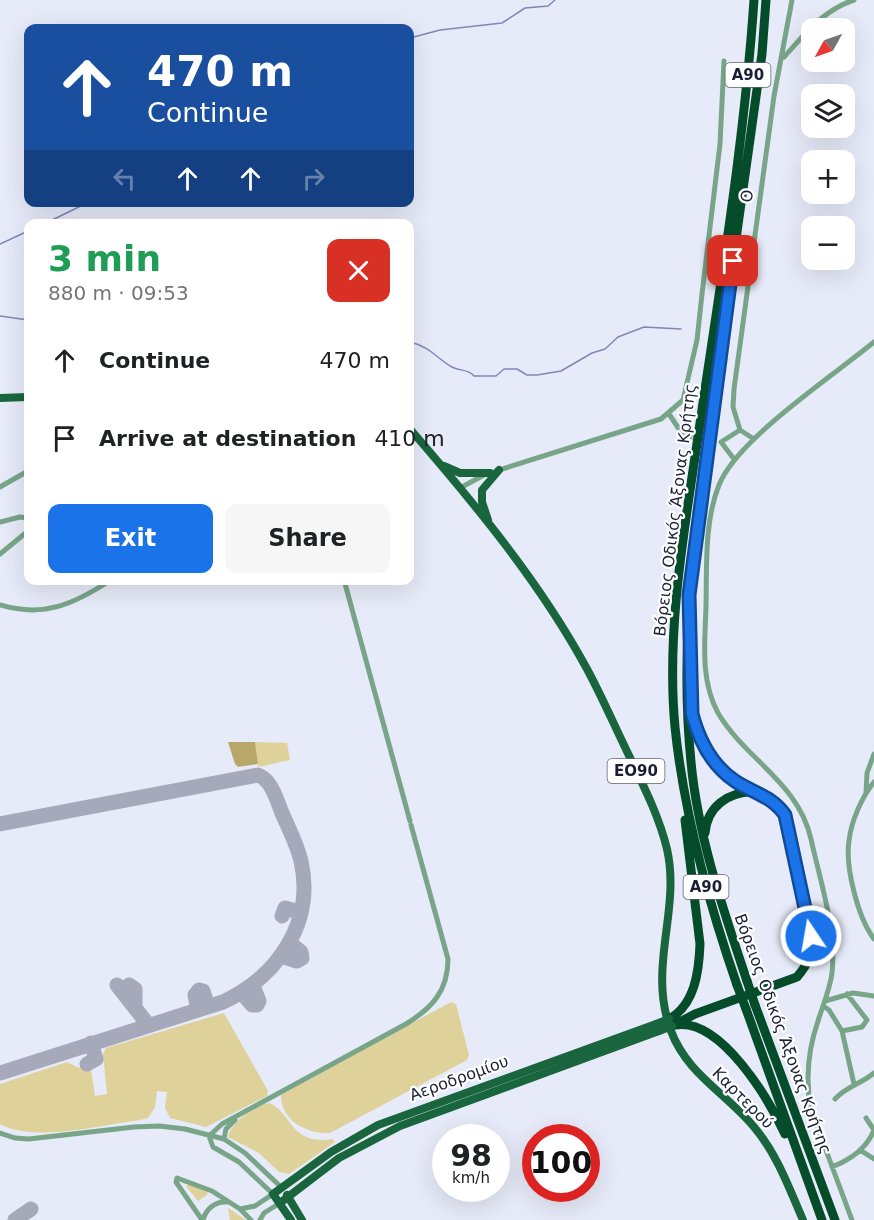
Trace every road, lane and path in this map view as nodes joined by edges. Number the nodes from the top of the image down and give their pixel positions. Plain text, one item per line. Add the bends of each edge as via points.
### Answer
1 (754, 0) edge
2 (766, 0) edge
3 (792, 0) edge
4 (854, 0) edge
5 (783, 59) junction
6 (724, 61) dead end
7 (874, 342) edge
8 (24, 397) edge
9 (0, 398) edge
10 (669, 414) junction
11 (740, 430) junction
12 (414, 434) edge
13 (689, 437) tunnel mouth
14 (753, 439) junction
15 (734, 459) junction
16 (440, 465) junction
17 (494, 472) junction
18 (24, 473) edge
19 (0, 487) edge
20 (460, 488) junction
21 (24, 518) edge
22 (0, 522) edge
23 (490, 526) junction
24 (24, 534) edge
25 (0, 554) edge
26 (102, 585) edge
27 (345, 585) edge
28 (689, 595) junction
29 (0, 605) edge
30 (874, 754) edge
31 (874, 782) edge
32 (683, 788) junction
33 (755, 792) junction
34 (866, 793) junction
35 (704, 840) junction
36 (874, 939) edge
37 (742, 983) junction
38 (847, 994) junction
39 (874, 996) edge
40 (824, 1004) junction
41 (750, 1007) junction
42 (675, 1021) junction
43 (657, 1028) junction
44 (842, 1031) junction
45 (874, 1073) edge
46 (854, 1084) junction
47 (835, 1099) dead end
48 (243, 1113) junction
49 (866, 1118) dead end
50 (0, 1133) edge
51 (209, 1136) junction
52 (224, 1139) junction
53 (860, 1150) junction
54 (874, 1160) edge
55 (801, 1163) junction
56 (259, 1166) junction
57 (832, 1167) junction
58 (253, 1173) junction
59 (281, 1188) junction
60 (273, 1194) junction
61 (288, 1197) junction
62 (229, 1202) junction
63 (280, 1203) junction
64 (240, 1209) junction
65 (202, 1220) edge
66 (251, 1220) edge
67 (260, 1220) edge
68 (291, 1220) edge
69 (302, 1220) edge
70 (802, 1220) edge
71 (822, 1220) edge
72 (835, 1220) edge
73 (852, 1220) edge

1 - 32 highway, Βόρειος Οδικός Άξονας Κρήτης / Α90 via 739,149 680,580 674,690
2 - 28 highway, Βόρειος Οδικός Άξονας Κρήτης / Α90
3 - 5 street
4 - 5 street, Ο via 816,22
5 - 11 street, Ο via 774,96 734,389 733,407
6 - 10 street via 720,144 697,340 684,397
7 - 14 street
8 - 9 main road
10 - 13 street
10 - 17 street via 643,426
11 - 14 street
11 - 15 street via 718,442
12 - 16 main road, ΕΟ90
14 - 15 street
15 - 40 street via 717,491 708,542 707,684 726,724 793,796 804,814 831,946 832,971
16 - 17 main road via 460,473
16 - 20 main road, ΕΟ90
17 - 20 street
17 - 23 main road via 482,490
18 - 19 street
20 - 23 main road, ΕΟ90
21 - 22 street
23 - 42 main road, ΕΟ90 via 587,669 661,830 669,870 660,978
24 - 25 street
26 - 29 street via 54,610
27 - 48 street via 448,959 447,980 431,1007 406,1024
28 - 33 highway via 691,698 697,732 719,768
28 - 35 highway, Βόρειος Οδικός Άξονας Κρήτης / Α90 via 688,724
30 - 34 street via 867,773
31 - 34 street
32 - 37 highway, Βόρειος Οδικός Άξονας Κρήτης / Α90 via 702,873
32 - 42 highway via 699,954 696,981
33 - 35 highway via 741,792 720,802 707,821
33 - 42 highway via 778,805 785,815 812,951 797,977
34 - 36 street via 848,841 860,911
35 - 37 highway, Βόρειος Οδικός Άξονας Κρήτης / Α90
37 - 41 highway, Βόρειος Οδικός Άξονας Κρήτης / Α90, bridge
38 - 39 street
38 - 40 street
38 - 44 street via 867,1020 862,1027
40 - 44 street
40 - 57 street via 807,1080 811,1110
41 - 55 highway, Βόρειος Οδικός Άξονας Κρήτης / Α90
41 - 72 highway, Βόρειος Οδικός Άξονας Κρήτης / Α90
42 - 43 main road, Αεροδρομίου, bridge
42 - 55 highway via 708,1035 733,1052 770,1103
42 - 70 main road, Καρτερού / ΕΟ90 via 690,1066 754,1126 768,1146
43 - 59 main road, Αεροδρομίου via 386,1121 346,1142
43 - 61 main road, Αεροδρομίου via 392,1129 339,1158
44 - 46 street
45 - 46 street
46 - 47 street
48 - 51 street
48 - 52 street via 228,1127
49 - 53 street via 874,1130
50 - 51 street via 29,1139 159,1126
51 - 52 street
51 - 58 street via 213,1147
52 - 56 street
53 - 54 street
53 - 57 street
55 - 71 highway, Βόρειος Οδικός Άξονας Κρήτης / Α90
56 - 58 street
56 - 59 street
57 - 73 street
58 - 60 street
59 - 60 main road, Αεροδρομίου
59 - 61 main road
60 - 63 main road
60 - 64 street via 255,1206
61 - 63 main road, Αεροδρομίου
61 - 69 main road
62 - 64 street
62 - 65 street via 217,1203
62 - 65 street via 177,1178
63 - 67 street
63 - 68 main road
64 - 66 street

